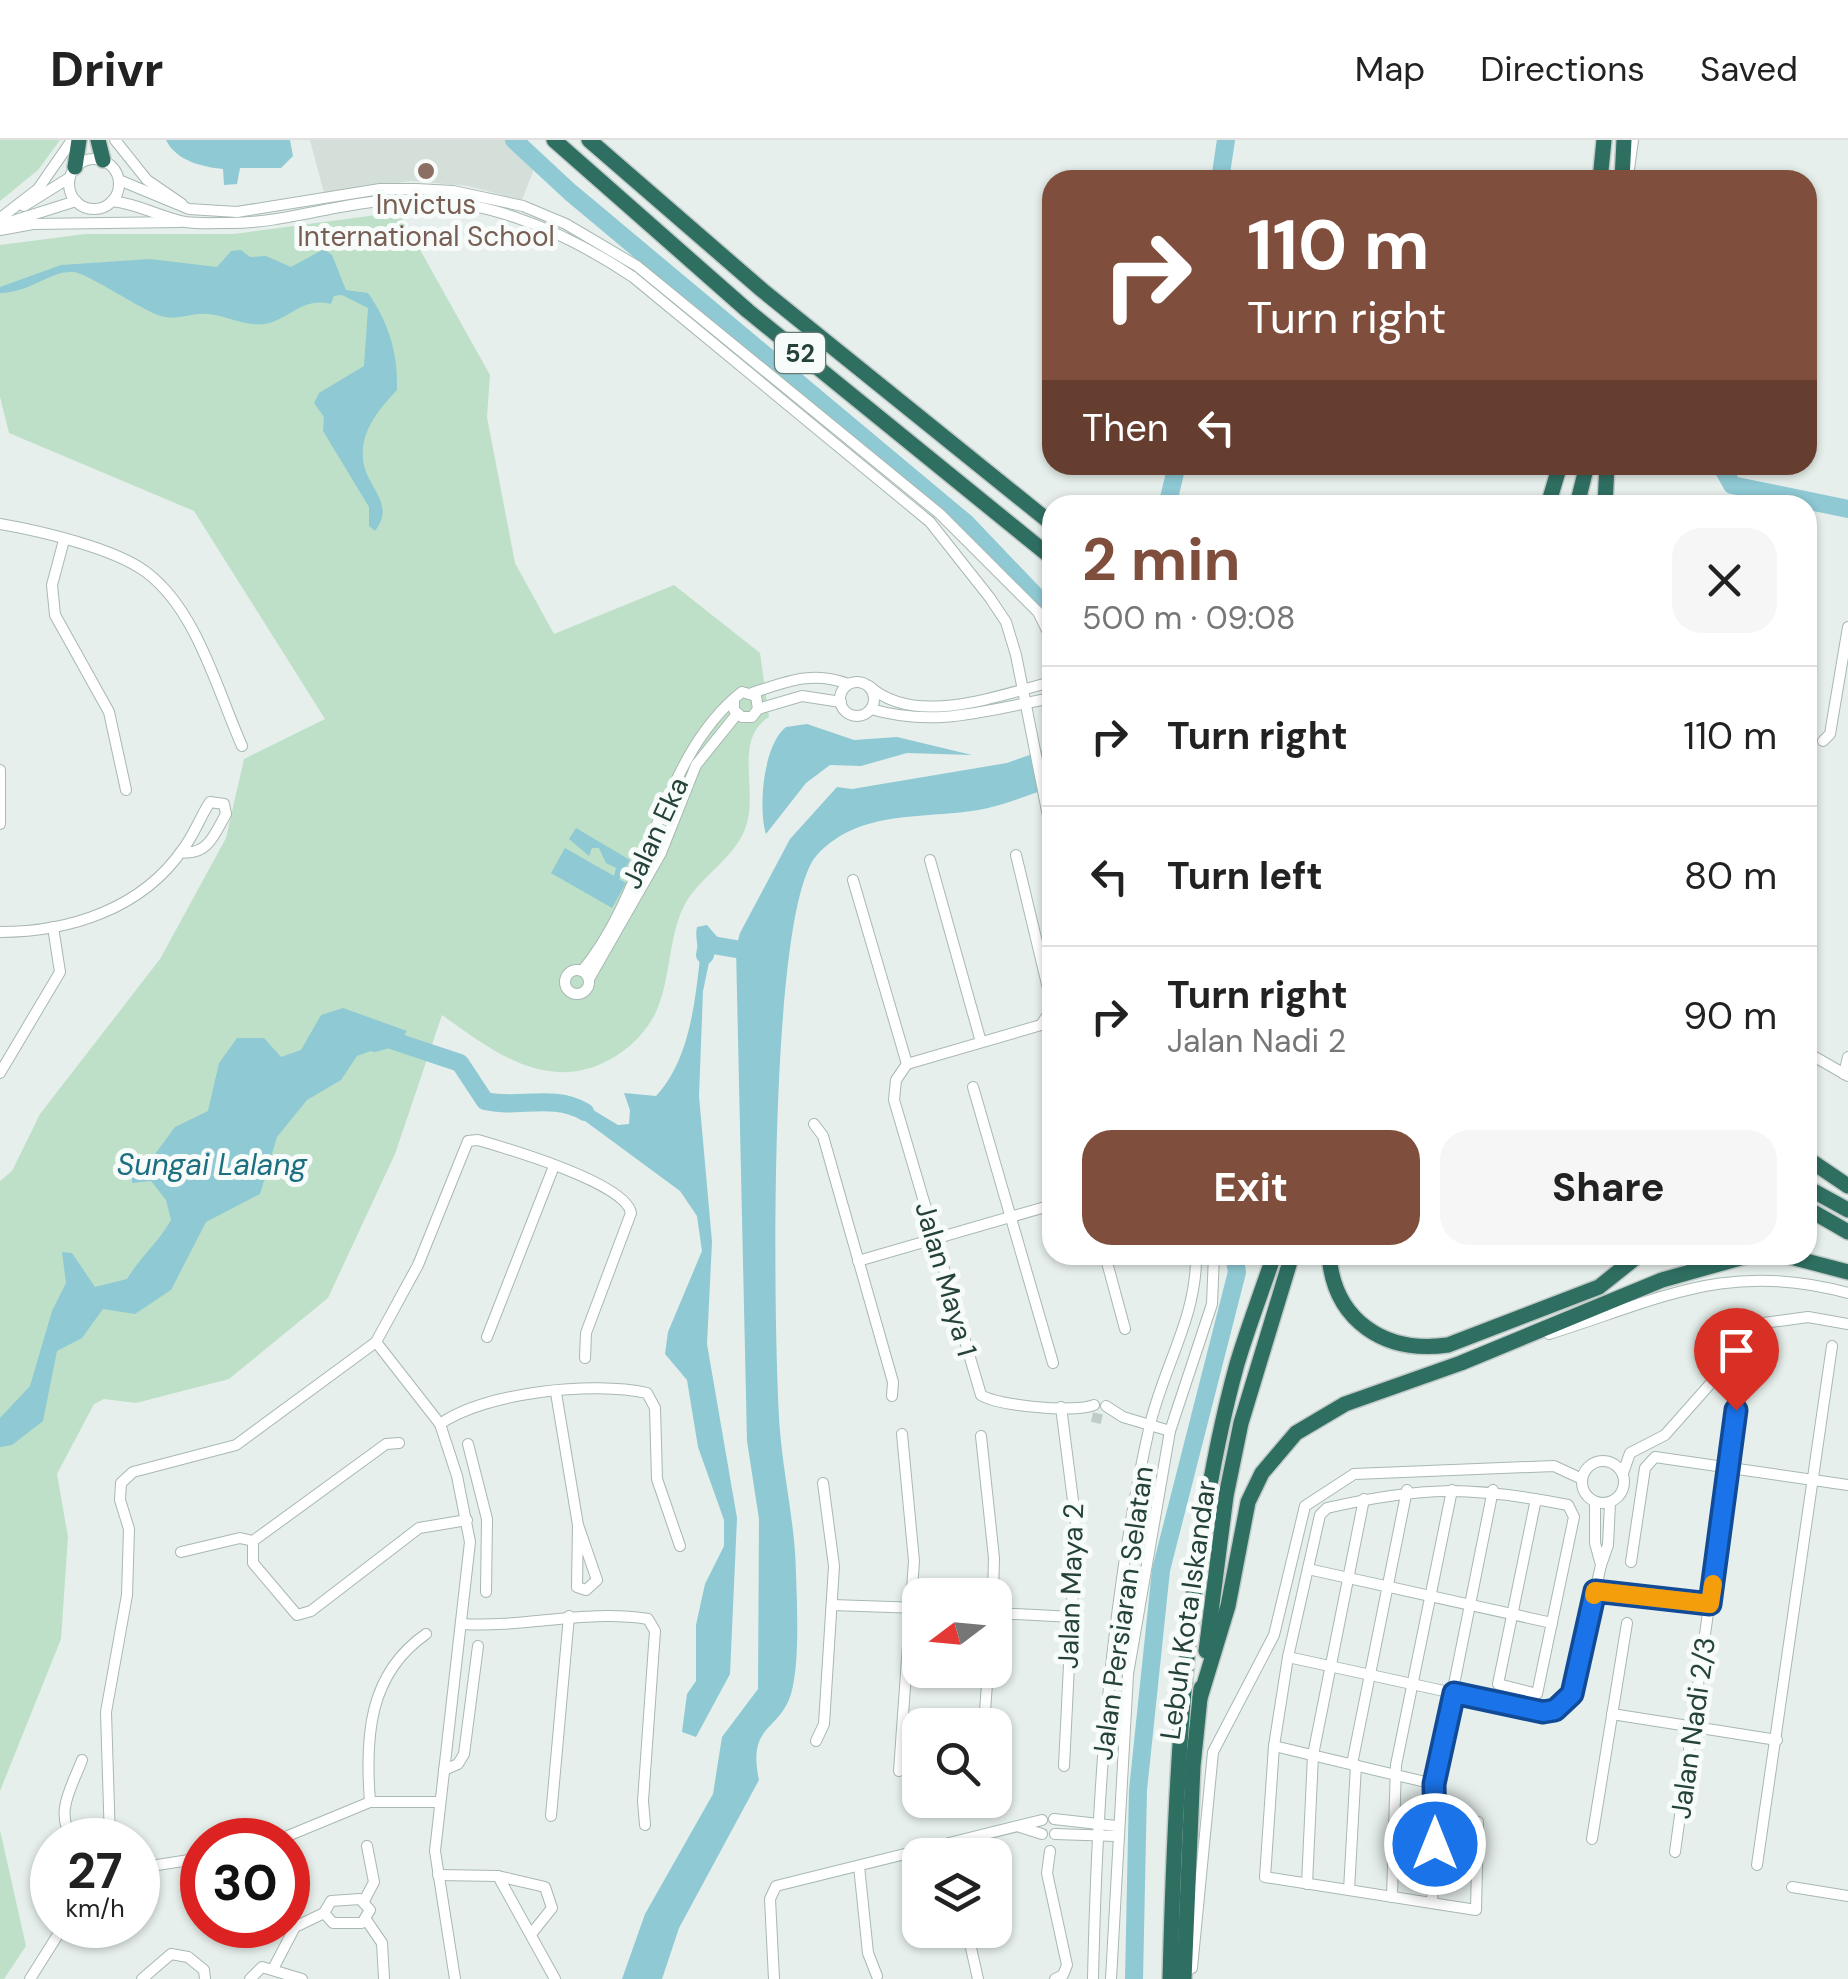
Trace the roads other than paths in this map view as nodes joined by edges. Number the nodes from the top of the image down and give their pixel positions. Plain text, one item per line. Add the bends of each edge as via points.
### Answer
1 (76, 140) edge
2 (98, 140) edge
3 (115, 140) edge
4 (554, 140) edge
5 (588, 140) edge
6 (1604, 140) edge
7 (1624, 140) edge
8 (1633, 140) edge
9 (103, 160) junction
10 (1601, 170) edge
11 (1624, 170) edge
12 (1626, 170) edge
13 (72, 172) junction
14 (119, 180) junction
15 (76, 201) junction
16 (112, 202) junction
17 (189, 209) junction
18 (1, 222) edge
19 (186, 222) junction
20 (1042, 516) edge
21 (0, 524) edge
22 (64, 540) junction
23 (1042, 550) edge
24 (1006, 581) junction
25 (990, 598) junction
26 (1042, 620) edge
27 (1848, 627) edge
28 (1016, 655) junction
29 (1846, 658) edge
30 (848, 684) junction
31 (1042, 684) edge
32 (869, 686) junction
33 (1022, 688) junction
34 (752, 693) junction
35 (994, 695) junction
36 (734, 700) junction
37 (1042, 700) edge
38 (841, 702) junction
39 (1026, 703) junction
40 (996, 708) junction
41 (758, 709) junction
42 (871, 709) junction
43 (737, 714) junction
44 (1032, 735) junction
45 (1824, 742) dead end
46 (242, 746) dead end
47 (0, 770) edge
48 (1042, 788) edge
49 (126, 790) dead end
50 (0, 824) edge
51 (182, 852) junction
52 (1016, 855) dead end
53 (930, 860) dead end
54 (853, 880) dead end
55 (52, 928) junction
56 (0, 932) edge
57 (1042, 965) edge
58 (1042, 1025) edge
59 (0, 1041) edge
60 (982, 1042) junction
61 (14, 1050) junction
62 (1848, 1057) edge
63 (1817, 1058) edge
64 (907, 1064) junction
65 (0, 1073) edge
66 (1846, 1075) edge
67 (974, 1087) dead end
68 (814, 1124) dead end
69 (1817, 1165) edge
70 (554, 1166) junction
71 (1848, 1186) edge
72 (1817, 1193) edge
73 (1042, 1207) edge
74 (1848, 1210) edge
75 (1817, 1214) edge
76 (1011, 1216) junction
77 (1848, 1232) edge
78 (935, 1237) junction
79 (858, 1261) junction
80 (1817, 1264) edge
81 (1107, 1265) edge
82 (1196, 1265) edge
83 (1214, 1265) edge
84 (1267, 1265) edge
85 (1289, 1265) edge
86 (1331, 1265) edge
87 (1627, 1265) edge
88 (1715, 1265) edge
89 (1848, 1272) edge
90 (1848, 1293) edge
91 (1848, 1324) edge
92 (1126, 1329) dead end
93 (487, 1337) dead end
94 (376, 1342) junction
95 (1832, 1346) dead end
96 (586, 1358) dead end
97 (1052, 1363) dead end
98 (1461, 1363) junction
99 (1742, 1366) dead end
100 (556, 1393) junction
101 (892, 1396) dead end
102 (1061, 1408) junction
103 (1123, 1417) junction
104 (1105, 1420) tunnel mouth
105 (440, 1424) junction
106 (1150, 1426) junction
107 (1170, 1430) junction
108 (902, 1434) dead end
109 (981, 1436) dead end
110 (1655, 1440) junction
111 (399, 1442) dead end
112 (468, 1444) dead end
113 (1603, 1461) junction
114 (1730, 1466) junction
115 (476, 1472) junction
116 (1623, 1474) junction
117 (457, 1476) junction
118 (1582, 1479) junction
119 (1812, 1480) junction
120 (823, 1484) dead end
121 (1848, 1485) edge
122 (1407, 1490) junction
123 (1452, 1490) junction
124 (1493, 1490) junction
125 (1364, 1499) junction
126 (1536, 1499) junction
127 (1595, 1502) junction
128 (1610, 1503) junction
129 (467, 1520) junction
130 (578, 1525) junction
131 (254, 1541) junction
132 (680, 1546) dead end
133 (181, 1552) dead end
134 (1631, 1562) dead end
135 (1601, 1565) junction
136 (470, 1566) junction
137 (487, 1566) junction
138 (1308, 1569) junction
139 (915, 1578) edge
140 (993, 1578) edge
141 (1348, 1578) junction
142 (1388, 1586) junction
143 (1595, 1591) junction
144 (486, 1592) dead end
145 (1431, 1596) junction
146 (1710, 1604) junction
147 (832, 1605) junction
148 (1471, 1605) junction
149 (902, 1607) edge
150 (1012, 1614) edge
151 (1512, 1614) junction
152 (568, 1616) junction
153 (1073, 1617) junction
154 (1552, 1622) junction
155 (1626, 1622) dead end
156 (462, 1624) junction
157 (426, 1634) dead end
158 (478, 1646) dead end
159 (1288, 1658) junction
160 (1330, 1667) junction
161 (1370, 1675) junction
162 (455, 1681) junction
163 (473, 1682) junction
164 (1413, 1684) junction
165 (907, 1688) edge
166 (1449, 1692) junction
167 (1200, 1698) junction
168 (1612, 1714) junction
169 (1694, 1727) junction
170 (816, 1740) dead end
171 (1776, 1740) junction
172 (1274, 1746) junction
173 (1313, 1755) junction
174 (82, 1760) dead end
175 (1354, 1765) junction
176 (1064, 1766) dead end
177 (444, 1770) junction
178 (898, 1771) dead end
179 (1396, 1775) junction
180 (1434, 1784) junction
181 (370, 1802) junction
182 (440, 1802) junction
183 (1436, 1815) junction
184 (551, 1816) dead end
185 (65, 1818) edge
186 (109, 1818) edge
187 (645, 1825) dead end
188 (310, 1827) edge
189 (1020, 1827) junction
190 (1096, 1830) junction
191 (1116, 1831) junction
192 (986, 1838) edge
193 (1592, 1839) dead end
194 (367, 1846) dead end
195 (1050, 1851) dead end
196 (1675, 1852) dead end
197 (902, 1858) edge
198 (1757, 1865) dead end
199 (860, 1866) junction
200 (438, 1875) junction
201 (498, 1876) junction
202 (1308, 1884) junction
203 (1792, 1887) dead end
204 (1348, 1890) junction
205 (1848, 1896) edge
206 (1392, 1897) junction
207 (364, 1901) junction
208 (1432, 1903) junction
209 (324, 1913) junction
210 (366, 1921) junction
211 (532, 1933) junction
212 (50, 1948) edge
213 (971, 1948) edge
214 (274, 1967) junction
215 (877, 1976) dead end
216 (152, 1977) edge
217 (384, 1978) edge
218 (553, 1978) edge
219 (30, 1979) edge
220 (205, 1979) edge
221 (250, 1979) edge
222 (302, 1979) edge
223 (456, 1979) edge
224 (774, 1979) edge
225 (978, 1979) edge
226 (1057, 1979) edge
227 (1094, 1979) edge
228 (1111, 1979) edge
229 (1170, 1979) edge
230 (1188, 1979) edge

1 - 13 highway
1 - 18 street via 38,189
2 - 9 highway
3 - 17 street via 147,180
4 - 23 highway, 52 via 748,311
5 - 20 highway, 52
6 - 10 highway
7 - 11 highway
8 - 12 street
9 - 13 street via 93,158
9 - 14 street
13 - 15 street
13 - 18 street
14 - 16 street
14 - 17 street
15 - 16 street via 93,209
15 - 18 street
16 - 19 street
17 - 24 street via 237,212 416,189 523,206 566,224 637,266 940,514
18 - 19 street
19 - 25 street via 237,223 415,200 520,216 562,235 632,277 930,522
21 - 22 street
22 - 46 street via 127,560 162,586 188,623
22 - 49 street via 52,584 55,615 110,712
24 - 25 street
24 - 26 street
25 - 28 street
27 - 29 street
28 - 33 street
28 - 35 street via 1012,677
29 - 45 street
30 - 32 street, Jalan Eka
30 - 34 street, Jalan Eka via 808,676
30 - 38 street
31 - 33 street, Jalan Eka
32 - 35 street, Jalan Eka via 891,702 920,707
32 - 42 street
33 - 35 street, Jalan Eka
33 - 39 street
34 - 36 street, Jalan Eka
34 - 41 street
36 - 43 street
36 - 43 street, Jalan Eka via 696,747 586,975 661,854 696,765
37 - 39 street
38 - 41 street via 802,696
38 - 42 street via 854,715
39 - 40 street
39 - 44 street
40 - 42 street via 920,721
40 - 44 street via 1015,711
41 - 43 street via 747,718
44 - 48 street
47 - 50 street
51 - 51 street via 210,802 224,804 226,814 207,846
51 - 55 street via 130,902
52 - 57 street
53 - 60 street
54 - 64 street
55 - 56 street
55 - 61 street via 60,972
58 - 60 street
59 - 61 street
60 - 64 street
61 - 65 street
62 - 66 street
63 - 66 street
64 - 78 street, Jalan Maya 1 via 894,1100
67 - 76 street
68 - 79 street
69 - 71 highway
70 - 93 street
70 - 94 street via 468,1142 418,1265
70 - 96 street via 616,1192 630,1208 586,1333
72 - 74 highway
73 - 76 street
75 - 77 highway
76 - 78 street
76 - 97 street
78 - 79 street
78 - 102 street, Jalan Maya 1 via 982,1394
79 - 101 street
80 - 89 highway
81 - 92 street
82 - 106 street, Jalan Persiaran Selatan via 1195,1299
83 - 107 street, Jalan Persiaran Selatan via 1212,1304
84 - 229 highway, Lebuh Kota Iskandar via 1210,1494 1178,1766
85 - 167 highway, Lebuh Kota Iskandar via 1226,1496
86 - 87 highway via 1339,1297 1359,1324 1384,1340 1423,1348 1448,1345 1600,1287
88 - 98 highway via 1662,1280
90 - 98 street via 1793,1279 1728,1280
91 - 110 street via 1808,1318 1764,1323
94 - 105 street
94 - 186 street via 236,1445 126,1476 119,1491 127,1519 128,1595 106,1712
95 - 119 street
98 - 167 highway via 1345,1404 1316,1418 1279,1450 1248,1502 1228,1606
99 - 114 street, Jalan Nadi 2/3
100 - 105 street via 474,1406
100 - 130 street
100 - 132 street via 583,1388 652,1396 657,1479
102 - 103 street, Jalan Maya 1
102 - 153 street, Jalan Maya 2 via 1074,1506
103 - 104 street, Jalan Maya 1
103 - 106 street, Jalan Maya 1
105 - 117 street
106 - 107 street, Jalan Maya 1
106 - 190 street, Jalan Persiaran Selatan via 1110,1673
107 - 191 street, Jalan Persiaran Selatan via 1128,1674
108 - 139 street
109 - 140 street
110 - 113 street
110 - 116 street via 1630,1453
111 - 131 street via 386,1444
112 - 115 street
113 - 116 street
113 - 118 street via 1589,1466
114 - 119 street
114 - 134 street via 1662,1456 1649,1461
114 - 146 street, Jalan Nadi 2/3
115 - 117 street
115 - 137 street
116 - 128 street via 1624,1488
117 - 129 street
118 - 127 street
118 - 230 street via 1554,1466 1354,1474 1305,1506 1274,1635 1213,1752
119 - 121 street
119 - 171 street
120 - 147 street
122 - 123 street
122 - 125 street
122 - 142 street
123 - 124 street
123 - 145 street
124 - 126 street
124 - 148 street
125 - 138 street via 1322,1511
125 - 141 street
126 - 151 street
126 - 154 street via 1568,1505 1574,1517
127 - 128 street
127 - 135 street
128 - 135 street
129 - 131 street via 419,1528 297,1615 253,1562
129 - 136 street
130 - 130 street via 574,1578 586,1590 597,1580
131 - 133 street via 240,1538
135 - 143 street
136 - 137 street
136 - 156 street
137 - 144 street
138 - 141 street
138 - 159 street
141 - 142 street
141 - 160 street
142 - 145 street
142 - 161 street
143 - 146 street
143 - 166 street via 1572,1694 1555,1710
145 - 148 street
145 - 164 street
146 - 169 street, Jalan Nadi 2/3
147 - 149 street
147 - 170 street via 824,1724
148 - 151 street
148 - 166 street
150 - 153 street
151 - 154 street
151 - 154 street via 1498,1684 1537,1694
152 - 156 street via 516,1626
152 - 184 street
152 - 187 street via 642,1618 653,1625
153 - 176 street, Jalan Maya 2
155 - 168 street
156 - 162 street
157 - 181 street via 402,1654 377,1692
158 - 163 street
159 - 160 street
159 - 172 street
160 - 161 street
160 - 173 street
161 - 164 street
161 - 175 street
162 - 163 street
162 - 177 street
163 - 177 street via 464,1754
164 - 166 street
164 - 179 street
165 - 178 street
166 - 180 street
167 - 230 highway, Lebuh Kota Iskandar
168 - 169 street
168 - 193 street
169 - 171 street
169 - 196 street, Jalan Nadi 2/3
171 - 198 street
172 - 173 street
172 - 202 street via 1265,1877
173 - 175 street
173 - 202 street
174 - 185 street
175 - 179 street
175 - 204 street
177 - 182 street
179 - 180 street
179 - 206 street
180 - 183 street
181 - 182 street
181 - 188 street
182 - 200 street
183 - 208 street
183 - 208 street via 1478,1822 1476,1910
189 - 190 street via 1048,1834
189 - 190 street via 1048,1819
189 - 192 street
190 - 191 street
190 - 227 street, Jalan Persiaran Selatan
191 - 228 street, Jalan Persiaran Selatan
194 - 207 street via 374,1882
195 - 226 street via 1047,1873 1067,1965
197 - 199 street
199 - 215 street via 868,1954
199 - 224 street via 776,1886 770,1900
200 - 201 street
200 - 223 street
201 - 211 street
201 - 211 street via 548,1890 552,1908
202 - 204 street
203 - 205 street
204 - 206 street
206 - 208 street
207 - 209 street via 333,1900
207 - 210 street via 370,1910
209 - 210 street via 338,1924
209 - 214 street via 300,1922
210 - 217 street via 382,1943
211 - 218 street
212 - 219 street
213 - 225 street
214 - 221 street via 257,1969
214 - 222 street
216 - 220 street via 155,1964 171,1954 188,1958

